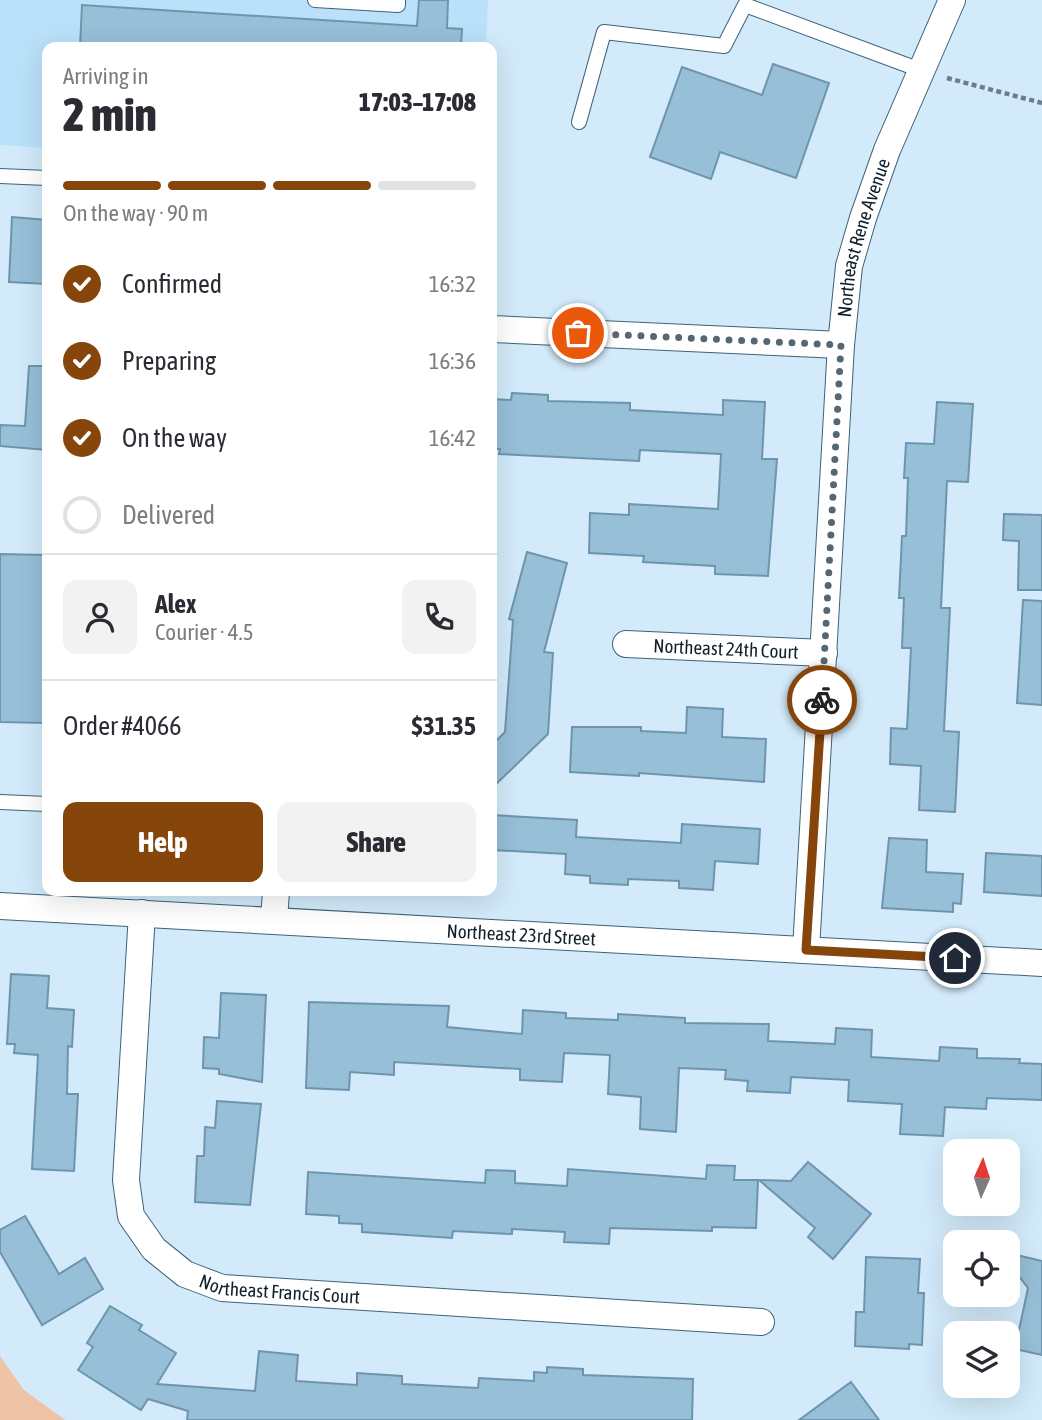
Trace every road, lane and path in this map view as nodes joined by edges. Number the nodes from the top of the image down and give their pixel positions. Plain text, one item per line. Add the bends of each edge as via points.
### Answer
1 (315, 0) edge
2 (398, 0) edge
3 (952, 0) edge
4 (923, 71) junction
5 (1042, 103) edge
6 (579, 122) dead end
7 (0, 176) edge
8 (42, 178) edge
9 (497, 329) edge
10 (841, 345) junction
11 (626, 644) dead end
12 (824, 653) junction
13 (0, 802) edge
14 (42, 804) edge
15 (276, 896) edge
16 (0, 906) edge
17 (142, 913) junction
18 (274, 920) junction
19 (806, 950) junction
20 (1042, 963) edge
21 (761, 1322) dead end

1 - 2 lane via 398,5
3 - 4 street, Northeast Rene Avenue
4 - 5 path
4 - 6 lane via 745,5 724,46 604,32
4 - 10 street, Northeast Rene Avenue via 863,218 849,266
7 - 8 lane
9 - 10 street
10 - 12 street, Northeast Rene Avenue
11 - 12 street, Northeast 24th Court
12 - 19 street, Northeast Rene Avenue
13 - 14 lane
15 - 18 street
16 - 17 street, Northeast 23rd Street
17 - 18 street, Northeast 23rd Street
17 - 21 street, Northeast Francis Court via 126,1180 131,1216 154,1249 185,1274 222,1288
18 - 19 street, Northeast 23rd Street
19 - 20 street, Northeast 23rd Street

